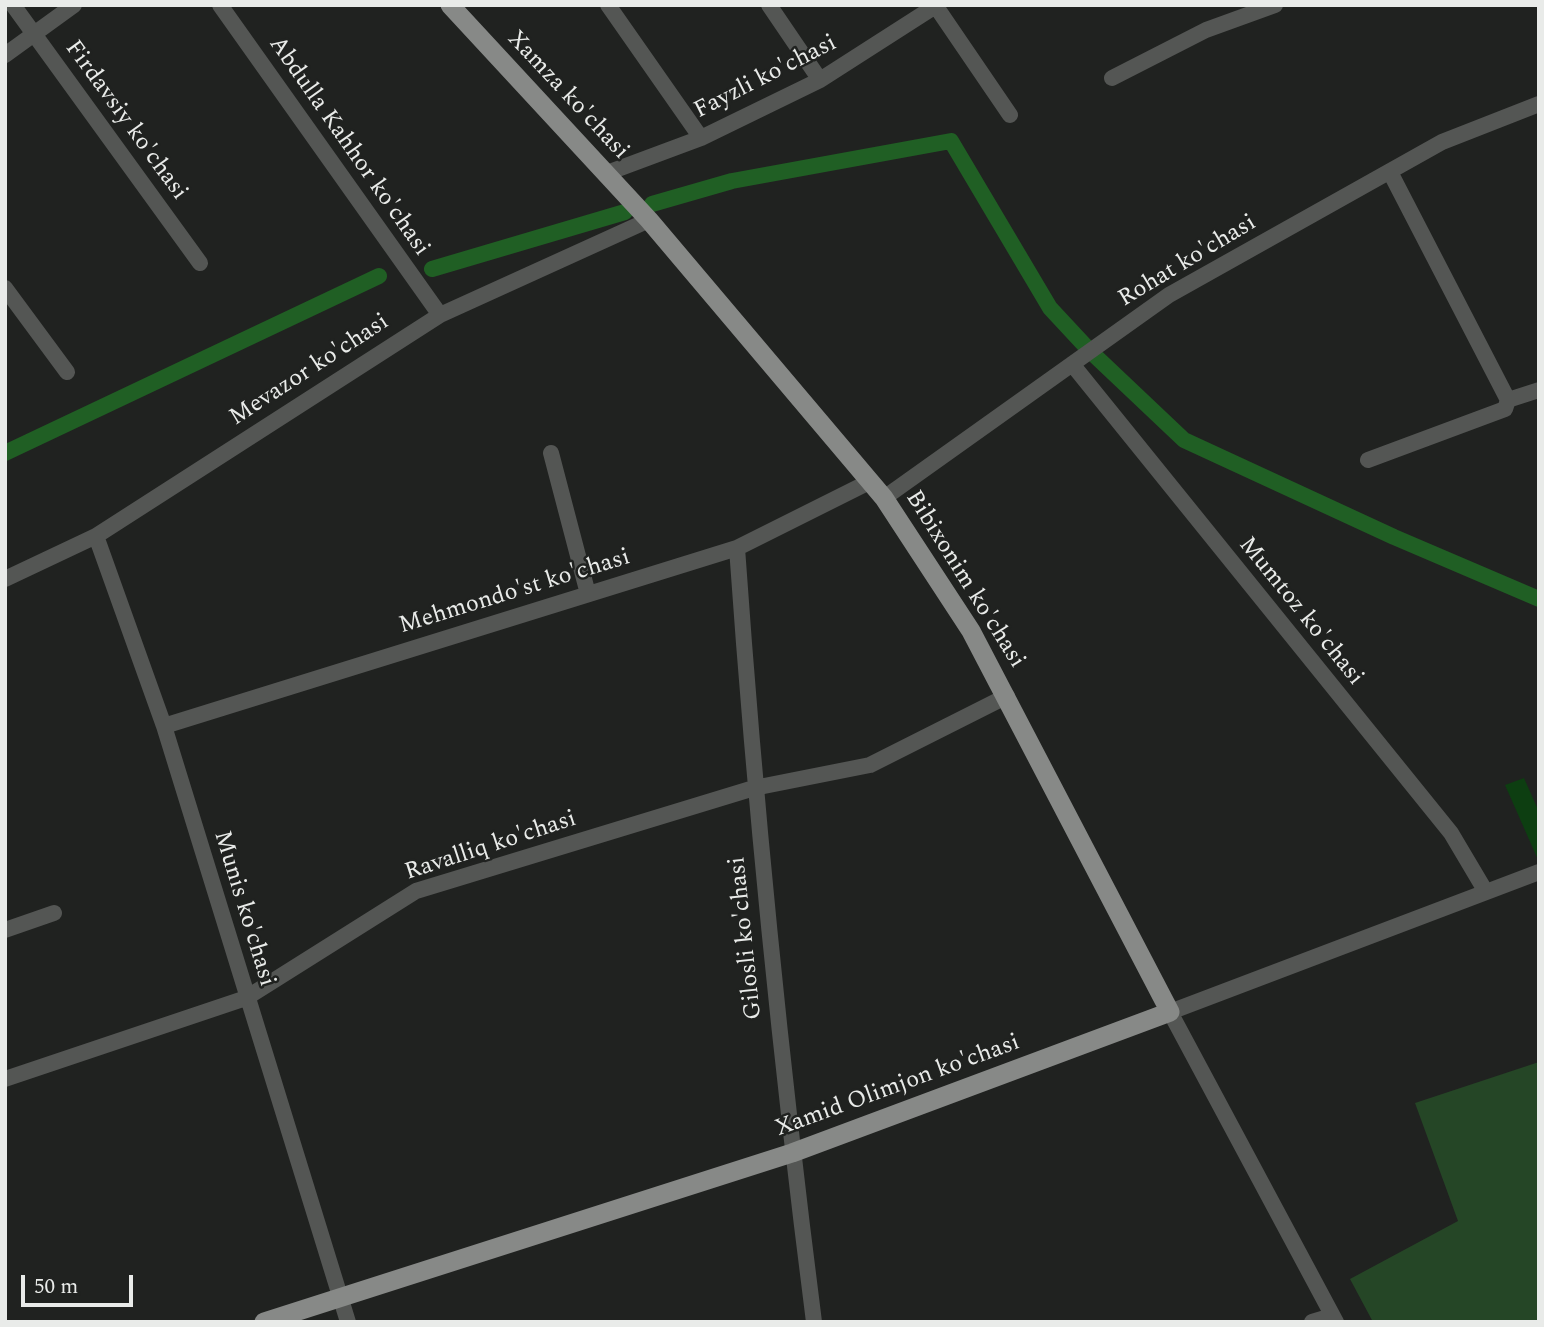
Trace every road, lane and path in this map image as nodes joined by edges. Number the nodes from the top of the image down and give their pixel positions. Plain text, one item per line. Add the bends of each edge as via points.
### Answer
1 (13, 5) edge
2 (74, 5) edge
3 (220, 5) edge
4 (450, 5) edge
5 (608, 5) edge
6 (769, 5) edge
7 (1275, 5) edge
8 (936, 6) edge
9 (34, 34) junction
10 (5, 55) edge
11 (1112, 78) dead end
12 (821, 80) junction
13 (1539, 104) edge
14 (1010, 115) dead end
15 (701, 138) junction
16 (1390, 172) junction
17 (607, 173) junction
18 (649, 220) junction
19 (200, 263) dead end
20 (5, 288) edge
21 (440, 314) junction
22 (1072, 364) junction
23 (67, 372) dead end
24 (1539, 390) edge
25 (1508, 400) junction
26 (551, 453) dead end
27 (1367, 460) dead end
28 (871, 481) junction
29 (884, 498) junction
30 (96, 536) junction
31 (737, 548) junction
32 (5, 579) edge
33 (588, 594) junction
34 (1007, 696) junction
35 (164, 726) junction
36 (754, 788) junction
37 (1539, 872) edge
38 (1486, 892) junction
39 (54, 913) dead end
40 (5, 930) edge
41 (246, 998) junction
42 (1170, 1012) junction
43 (5, 1079) edge
44 (792, 1153) junction
45 (340, 1298) junction
46 (1334, 1319) edge
47 (264, 1322) edge
48 (348, 1322) edge
49 (814, 1322) edge
50 (1312, 1322) edge

1 - 9 street, Firdavsiy ko'chasi
2 - 9 street
3 - 21 street, Abdulla Kahhor ko'chasi
4 - 17 main road, Xamza ko'chasi
5 - 15 street
6 - 12 street
7 - 11 street via 1206,30
8 - 12 street, Fayzli ko'chasi
8 - 14 street
9 - 10 street
9 - 19 street, Firdavsiy ko'chasi
12 - 15 street, Fayzli ko'chasi
13 - 16 street, Rohat ko'chasi via 1442,142
15 - 17 street, Fayzli ko'chasi
16 - 22 street, Rohat ko'chasi via 1169,295
16 - 25 street
17 - 18 main road, Xamza ko'chasi
18 - 21 street, Mevazor ko'chasi
18 - 28 main road, Bibixonim ko'chasi
20 - 23 street
21 - 30 street, Mevazor ko'chasi
22 - 29 street, Rohat ko'chasi
22 - 38 street, Mumtoz ko'chasi via 1451,833
24 - 25 street
25 - 27 street via 1505,409
26 - 33 street
28 - 29 main road, Bibixonim ko'chasi
28 - 31 street, Mehmondo'st ko'chasi
29 - 34 main road, Bibixonim ko'chasi via 971,631
30 - 32 street, Mevazor ko'chasi
30 - 35 street, Munis ko'chasi
31 - 33 street, Mehmondo'st ko'chasi
31 - 36 street, Gilosli ko'chasi
33 - 35 street, Mehmondo'st ko'chasi
34 - 36 street, Ravalliq ko'chasi via 870,765
34 - 42 main road, Bibixonim ko'chasi
35 - 41 street, Munis ko'chasi
36 - 41 street, Ravalliq ko'chasi via 416,891
36 - 44 street, Gilosli ko'chasi
37 - 38 street, Xamid Olimjon ko'chasi
38 - 42 street, Xamid Olimjon ko'chasi
39 - 40 street
41 - 43 street, Ravalliq ko'chasi
41 - 45 street, Munis ko'chasi
42 - 44 main road, Xamid Olimjon ko'chasi
42 - 46 street
44 - 45 main road, Xamid Olimjon ko'chasi
44 - 49 street, Gilosli ko'chasi
45 - 47 main road, Xamid Olimjon ko'chasi
45 - 48 street, Munis ko'chasi
46 - 50 street

